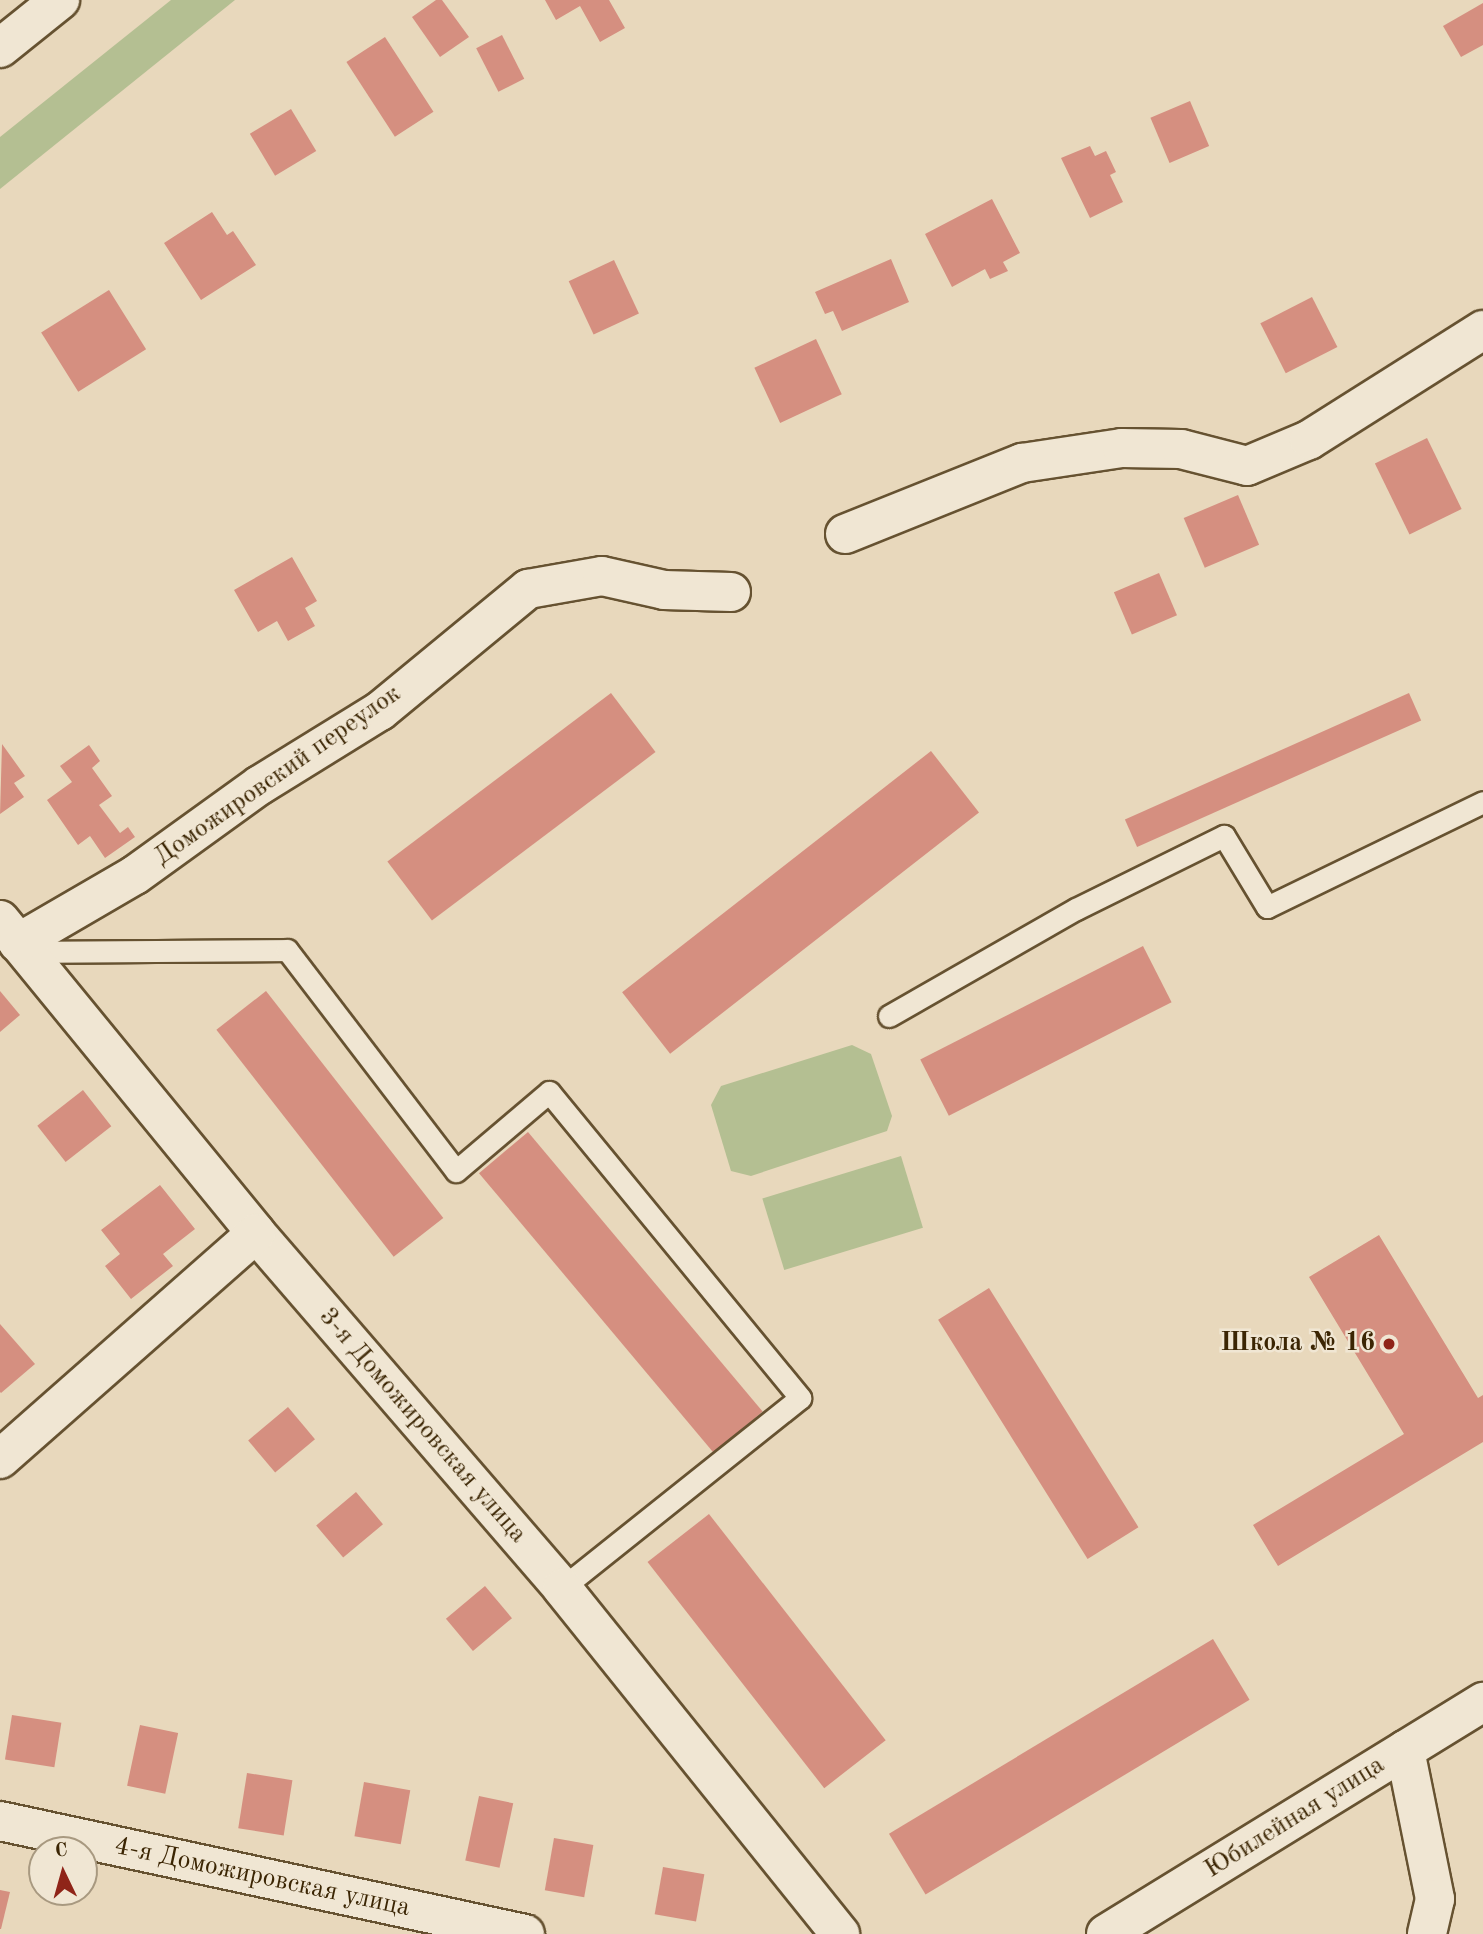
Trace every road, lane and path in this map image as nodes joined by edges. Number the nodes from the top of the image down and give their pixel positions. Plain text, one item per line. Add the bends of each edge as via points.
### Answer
1 (60, 0) edge
2 (0, 48) edge
3 (1483, 330) edge
4 (845, 534) dead end
5 (731, 592) dead end
6 (1483, 802) edge
7 (14, 938) edge
8 (889, 1016) dead end
9 (256, 1233) junction
10 (0, 1459) edge
11 (562, 1588) junction
12 (1483, 1702) edge
13 (1405, 1750) junction
14 (0, 1821) edge
15 (525, 1934) edge
16 (840, 1934) edge
17 (1106, 1934) edge
18 (1427, 1934) edge

1 - 2 street
3 - 4 street via 1308,440 1247,466 1181,449 1122,448 1022,463
5 - 7 street, Доможировский переулок via 664,590 602,576 528,589 380,710 260,785 135,875
6 - 8 lane via 1266,907 1224,836 1076,909
7 - 9 street, 3-я Доможировская улица
7 - 11 lane via 287,950 456,1171 548,1092 800,1398
9 - 10 street
9 - 11 street, 3-я Доможировская улица
11 - 16 street, 3-я Доможировская улица
12 - 13 street, Юбилейная улица
13 - 17 street, Юбилейная улица
13 - 18 street via 1435,1899
14 - 15 street, 4-я Доможировская улица

